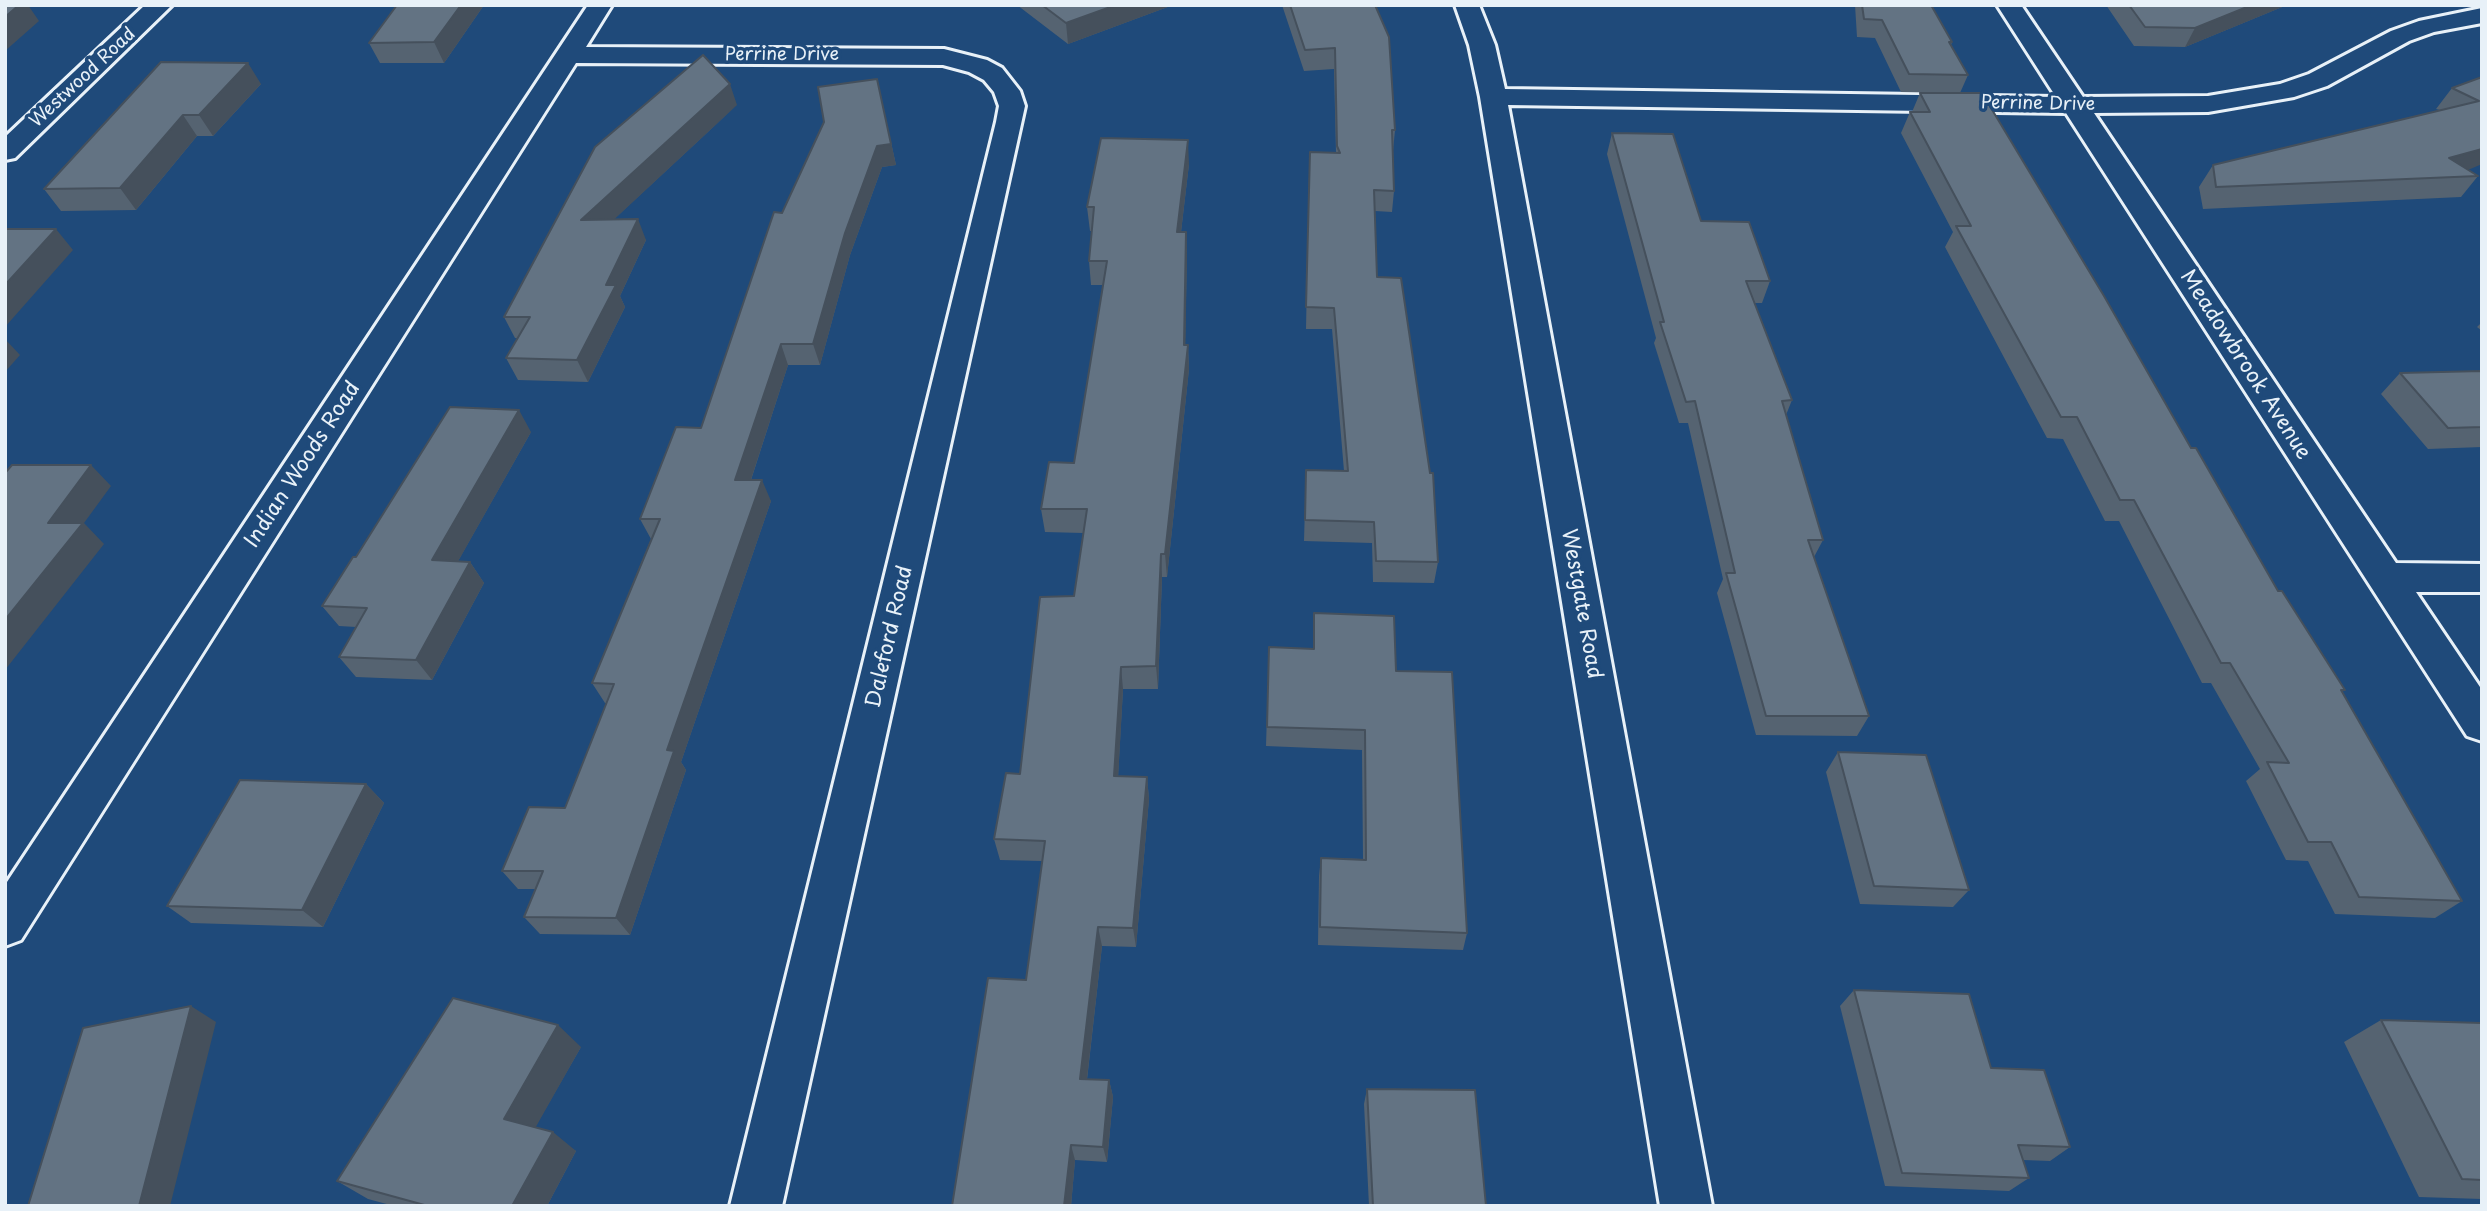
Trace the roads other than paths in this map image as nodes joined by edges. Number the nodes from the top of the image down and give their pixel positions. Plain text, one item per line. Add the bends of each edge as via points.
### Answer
1 (160, 5) edge
2 (600, 5) edge
3 (1467, 5) edge
4 (2009, 5) edge
5 (2482, 15) edge
6 (568, 55) junction
7 (993, 74) joint
8 (1493, 97) junction
9 (2075, 105) junction
10 (5, 152) edge
11 (2384, 577) junction
12 (2482, 578) edge
13 (2482, 724) edge
14 (5, 925) edge
15 (756, 1206) edge
16 (1686, 1206) edge

1 - 10 street, Westwood Road
2 - 6 street, Indian Woods Road
3 - 8 street, Westgate Road
4 - 9 street, Meadowbrook Avenue
5 - 9 street, Perrine Drive via 2400,36 2318,80 2285,91 2208,104
6 - 7 street, Perrine Drive via 925,55 963,61
6 - 14 street, Indian Woods Road
7 - 15 street, Daleford Road via 1012,106 1010,122
8 - 9 street, Perrine Drive
8 - 16 street, Westgate Road
9 - 11 street, Meadowbrook Avenue
11 - 12 street
11 - 13 street, Meadowbrook Avenue

